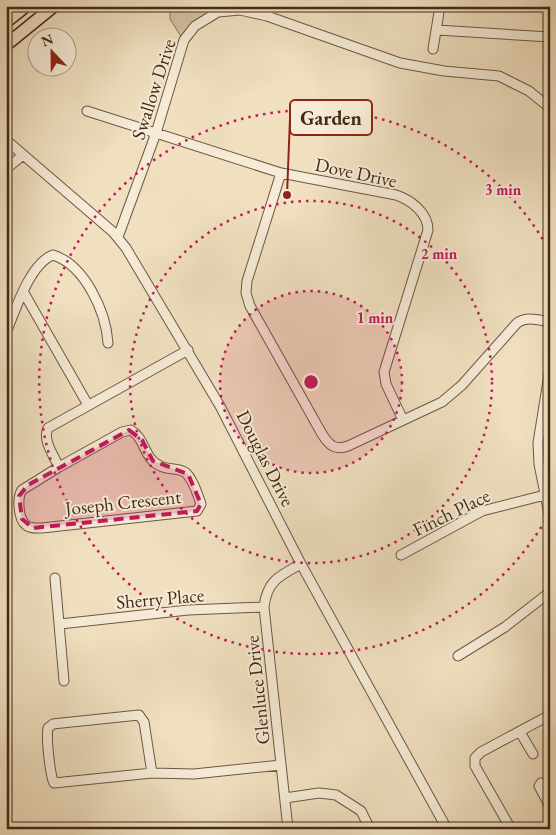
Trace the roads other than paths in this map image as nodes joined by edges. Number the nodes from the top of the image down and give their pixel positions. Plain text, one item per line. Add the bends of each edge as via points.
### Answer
1 (26, 6) edge
2 (54, 6) edge
3 (268, 6) edge
4 (440, 6) edge
5 (267, 16) junction
6 (6, 22) edge
7 (437, 30) junction
8 (550, 37) edge
9 (6, 45) edge
10 (433, 49) dead end
11 (550, 108) edge
12 (87, 111) dead end
13 (156, 133) junction
14 (6, 140) edge
15 (23, 155) junction
16 (6, 169) edge
17 (281, 173) junction
18 (118, 237) junction
19 (24, 293) junction
20 (550, 322) edge
21 (6, 333) edge
22 (108, 343) dead end
23 (188, 350) junction
24 (550, 368) edge
25 (88, 405) junction
26 (403, 420) junction
27 (59, 467) junction
28 (545, 495) junction
29 (550, 520) edge
30 (402, 555) dead end
31 (301, 564) junction
32 (55, 578) dead end
33 (550, 592) edge
34 (264, 607) junction
35 (60, 624) junction
36 (458, 656) dead end
37 (64, 681) dead end
38 (550, 715) edge
39 (520, 732) junction
40 (533, 754) dead end
41 (281, 765) junction
42 (152, 773) junction
43 (550, 784) edge
44 (285, 798) junction
45 (550, 807) edge
46 (288, 829) edge
47 (370, 829) edge
48 (447, 829) edge
49 (511, 829) edge

1 - 6 main road
2 - 9 main road
3 - 5 street
4 - 7 street
5 - 11 street, Swallow Drive via 400,63 499,76 529,90
5 - 13 street, Swallow Drive via 240,10 225,11 195,26 180,50
7 - 8 street
7 - 10 street
12 - 13 street, Dove Drive
13 - 17 street, Dove Drive
13 - 18 street, Swallow Drive
14 - 15 street, Douglas Drive
15 - 16 street
15 - 18 street, Douglas Drive
17 - 26 street, Dove Drive via 396,195 409,201 425,218 427,235 384,372 386,384
17 - 26 street via 247,281 250,306 331,446 348,446
18 - 23 street, Douglas Drive
19 - 21 street
19 - 22 street via 32,273 43,260 53,255 65,260 84,279 94,297 106,325
19 - 25 street
20 - 26 street via 520,321 452,395 434,407
23 - 25 street
23 - 31 street, Douglas Drive via 234,431
24 - 28 street via 538,442
25 - 27 street via 46,431 46,440
27 - 27 street, Joseph Crescent via 122,432 132,430 142,440 153,461 162,468 188,474 200,507 197,511 28,527 22,519 20,492
28 - 29 street
28 - 30 street, Finch Place via 482,511
31 - 34 street, Glenluce Drive via 274,581 267,590
31 - 48 street, Douglas Drive
32 - 35 street
33 - 36 street via 505,627
34 - 35 street, Sherry Place via 188,610
34 - 41 street, Glenluce Drive
35 - 37 street
38 - 39 street
39 - 40 street
39 - 49 street via 481,752 474,760
41 - 42 street via 194,774
41 - 44 street, Glenluce Drive
42 - 42 street via 144,722 139,715 54,724 48,728 54,782
43 - 45 street via 539,786
44 - 46 street, Glenluce Drive
44 - 47 street via 319,792 336,794 361,811

